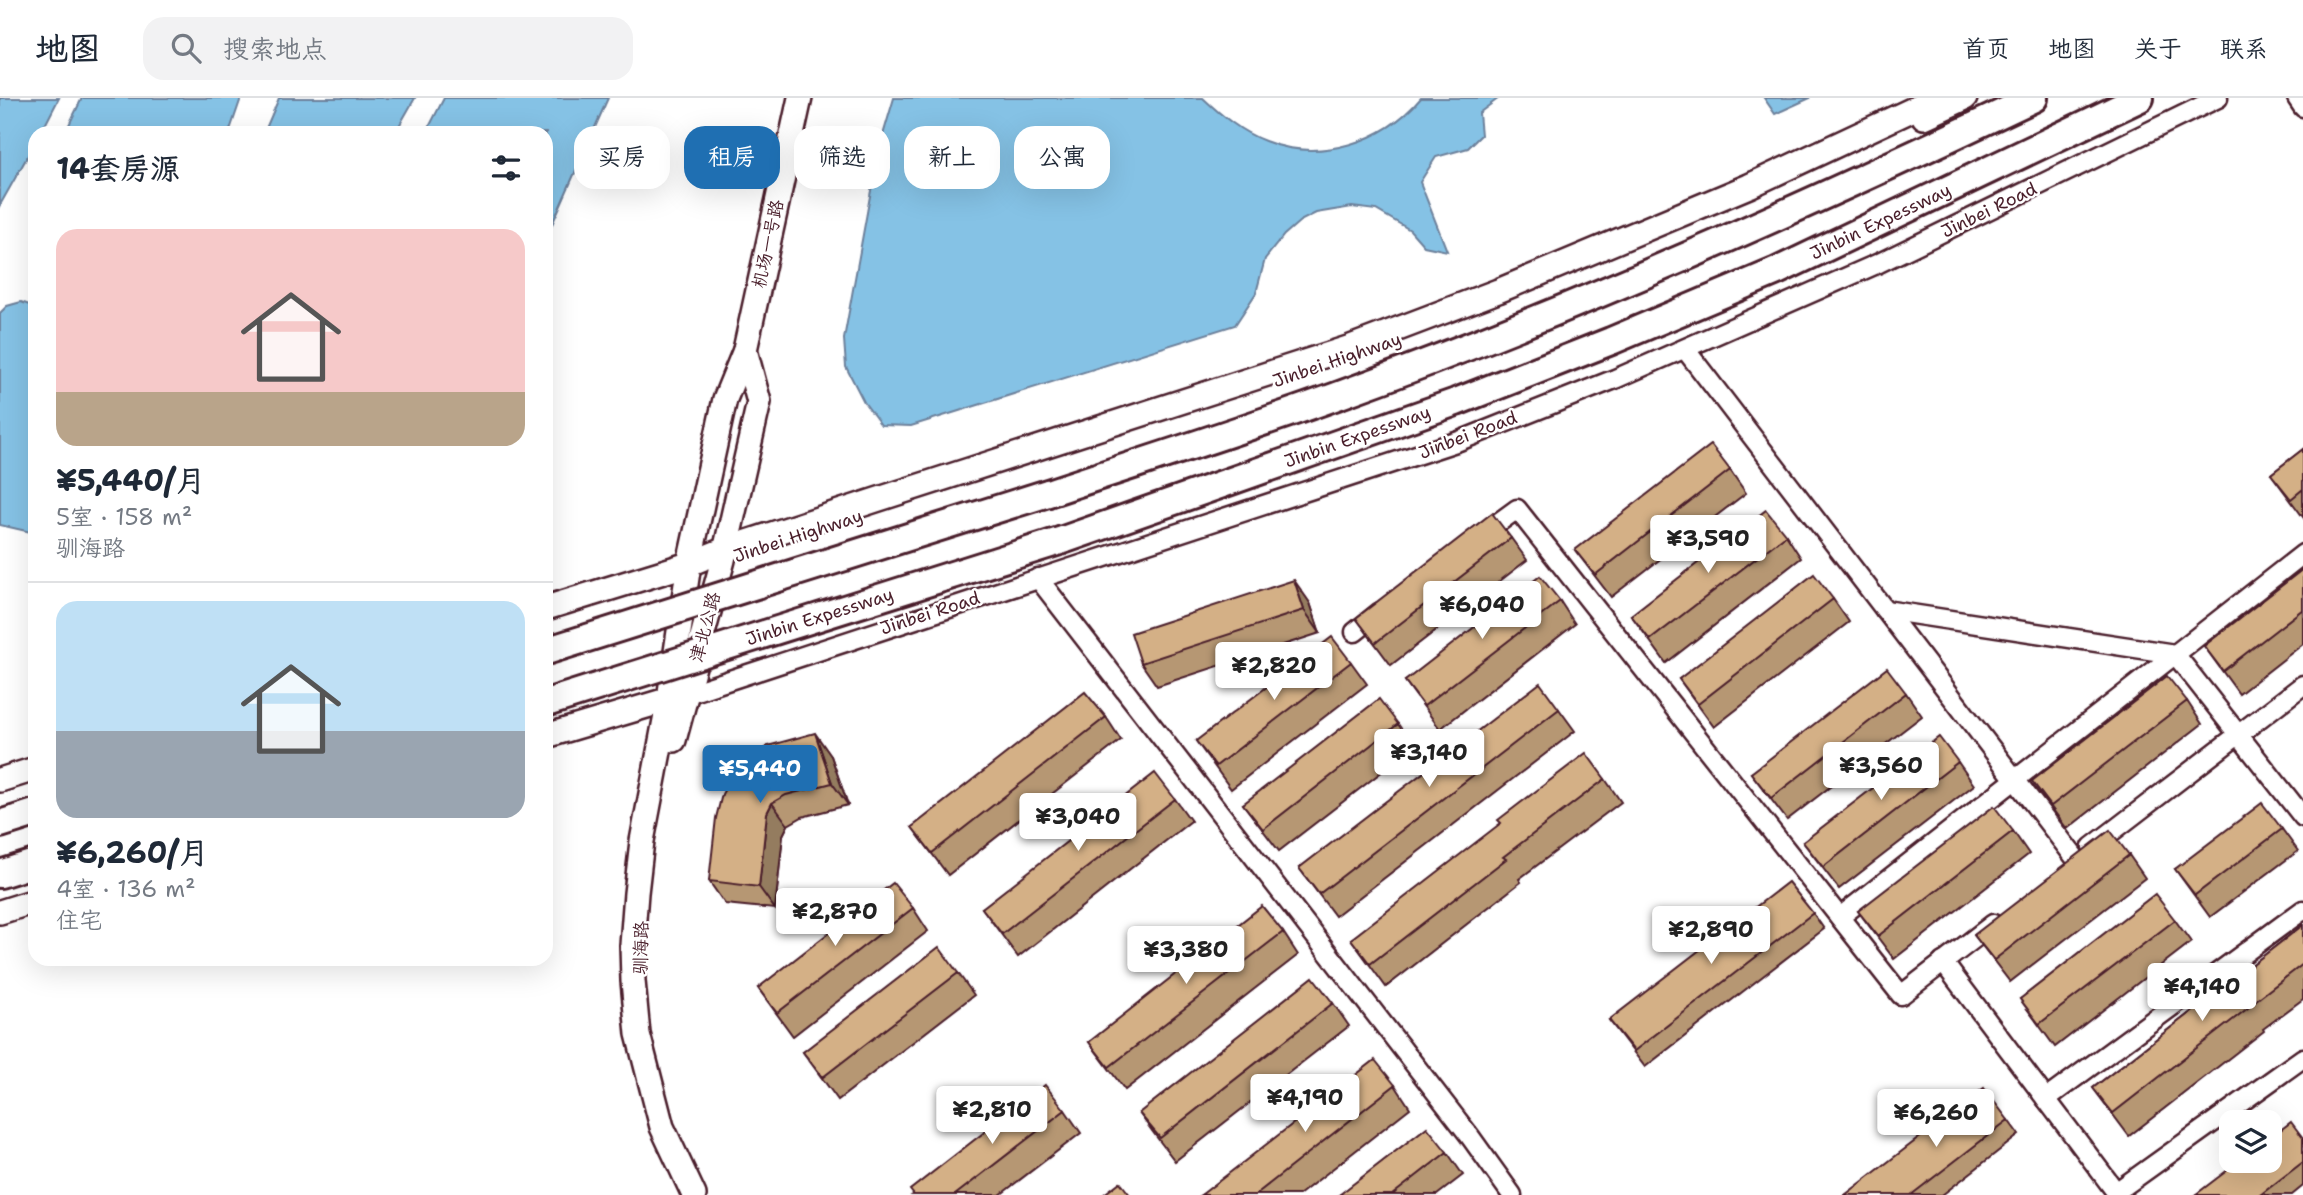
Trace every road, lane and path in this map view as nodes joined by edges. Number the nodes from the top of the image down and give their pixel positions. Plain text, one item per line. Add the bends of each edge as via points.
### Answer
1 (800, 98) edge
2 (1937, 98) edge
3 (1965, 98) edge
4 (2034, 98) edge
5 (2140, 98) edge
6 (2218, 98) edge
7 (2297, 98) edge
8 (2303, 107) edge
9 (1685, 349) junction
10 (745, 350) junction
11 (1463, 550) edge
12 (2303, 554) edge
13 (725, 555) junction
14 (689, 564) junction
15 (1038, 578) junction
16 (1398, 599) edge
17 (553, 606) edge
18 (1885, 610) junction
19 (1355, 632) edge
20 (553, 649) edge
21 (2175, 654) junction
22 (2303, 685) edge
23 (678, 696) junction
24 (553, 700) edge
25 (553, 734) edge
26 (2238, 734) junction
27 (28, 771) edge
28 (0, 780) edge
29 (2015, 780) junction
30 (28, 815) edge
31 (2303, 817) edge
32 (0, 824) edge
33 (28, 865) edge
34 (0, 874) edge
35 (28, 903) edge
36 (2303, 910) edge
37 (0, 912) edge
38 (2005, 915) edge
39 (1840, 917) junction
40 (1943, 962) junction
41 (2303, 1058) edge
42 (2046, 1099) junction
43 (694, 1195) edge
44 (705, 1195) edge
45 (1512, 1195) edge

1 - 10 main road, 机场一号路
2 - 13 main road, Jinbei Highway via 1737,192 1361,343
3 - 13 main road, Jinbei Highway via 1692,223 1390,342
4 - 20 highway, bridge via 1760,224 1554,312 1337,396 1048,493
5 - 24 highway, Jinbin Expessway, bridge via 1777,271 1456,402 1063,540
6 - 9 street, Jinbei Road via 1879,263
7 - 8 street
9 - 15 street, Jinbei Road via 1459,441
9 - 18 street
10 - 13 main road, 机场一号路 via 759,402
10 - 14 main road, 机场一号路 via 725,399
11 - 39 street via 1517,509
12 - 21 street
13 - 14 main road, Jinbei Highway
13 - 23 main road, 津北公路
14 - 17 main road, Jinbei Highway
14 - 23 main road, 津北公路
15 - 23 street, Jinbei Road
15 - 45 street
16 - 19 street
18 - 21 street
18 - 29 street
21 - 26 street
21 - 29 street
22 - 26 street
23 - 25 main road
23 - 43 main road, 驯海路 via 657,753 642,841 633,981 638,1034 652,1097
23 - 44 main road, 驯海路 via 650,842 640,971 654,1074 671,1126
26 - 29 street via 2071,863
26 - 31 street
27 - 28 main road
29 - 39 street
30 - 32 highway
33 - 34 highway
35 - 37 main road
36 - 42 street
38 - 40 street
39 - 40 street via 1901,995
40 - 42 street
41 - 42 street via 2116,1192

